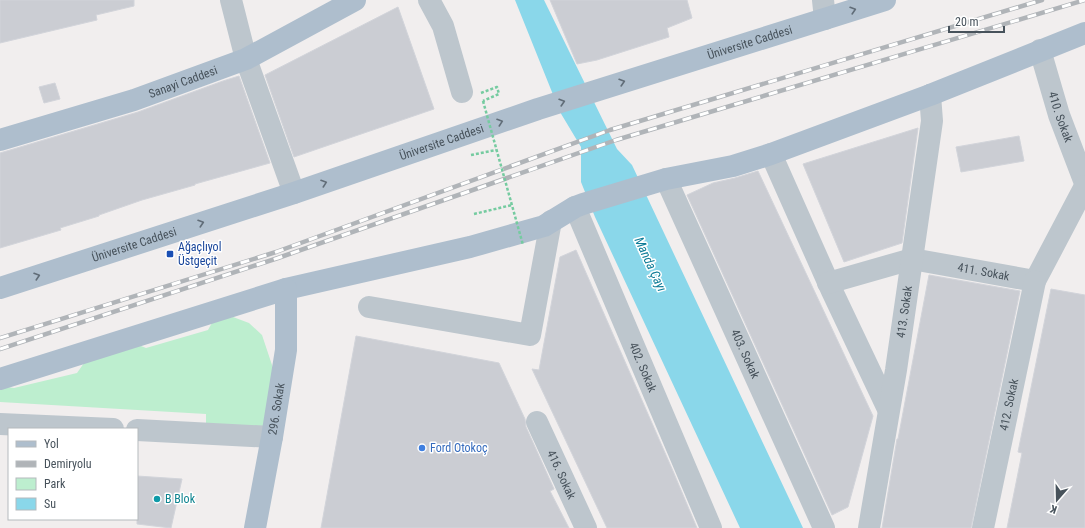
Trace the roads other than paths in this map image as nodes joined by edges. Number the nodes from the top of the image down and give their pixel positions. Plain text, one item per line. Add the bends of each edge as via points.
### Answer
1 (231, 0) edge
2 (429, 0) edge
3 (885, 0) edge
4 (353, 1) edge
5 (824, 9) edge
6 (1085, 33) edge
7 (1040, 50) junction
8 (246, 59) junction
9 (470, 93) road end
10 (930, 95) junction
11 (0, 140) edge
12 (771, 154) junction
13 (657, 182) junction
14 (1085, 184) edge
15 (294, 193) junction
16 (579, 205) junction
17 (551, 221) junction
18 (912, 258) junction
19 (1035, 281) junction
20 (828, 283) junction
21 (0, 288) edge
22 (286, 289) junction
23 (369, 307) dead end
24 (0, 379) edge
25 (888, 409) junction
26 (536, 422) dead end
27 (0, 424) edge
28 (90, 428) edge
29 (138, 430) edge
30 (272, 437) junction
31 (255, 528) edge
32 (586, 528) edge
33 (712, 528) edge
34 (824, 528) edge
35 (869, 528) edge
36 (983, 528) edge

1 - 8 street
2 - 9 street via 443,26
5 -> 3 main road, Üniversite Caddesi
4 - 8 main road, Sanayi Caddesi
15 -> 5 main road, Üniversite Caddesi via 586,95
6 - 7 main road
7 - 10 main road
7 - 14 street, 410. Sokak via 1059,115
8 - 11 main road, Sanayi Caddesi via 134,100
8 - 15 street
10 - 12 main road
10 - 18 street, 413. Sokak via 932,121
12 - 13 main road via 733,166
12 - 20 street
13 - 16 main road
13 - 34 street, 403. Sokak
14 - 19 street
21 -> 15 main road, Üniversite Caddesi
16 - 17 main road
16 - 33 street, 402. Sokak
17 - 22 main road via 544,226 470,248
17 - 23 street via 530,335
18 - 19 street, 411. Sokak
18 - 20 street, 411. Sokak
18 - 25 street, 413. Sokak
19 - 36 street, 412. Sokak
20 - 25 street
22 - 24 main road
22 - 30 main road, 296. Sokak via 286,350
25 - 35 street, 413. Sokak
26 - 32 street, 416. Sokak
27 - 28 street
29 - 30 street
30 - 31 main road, 296. Sokak

